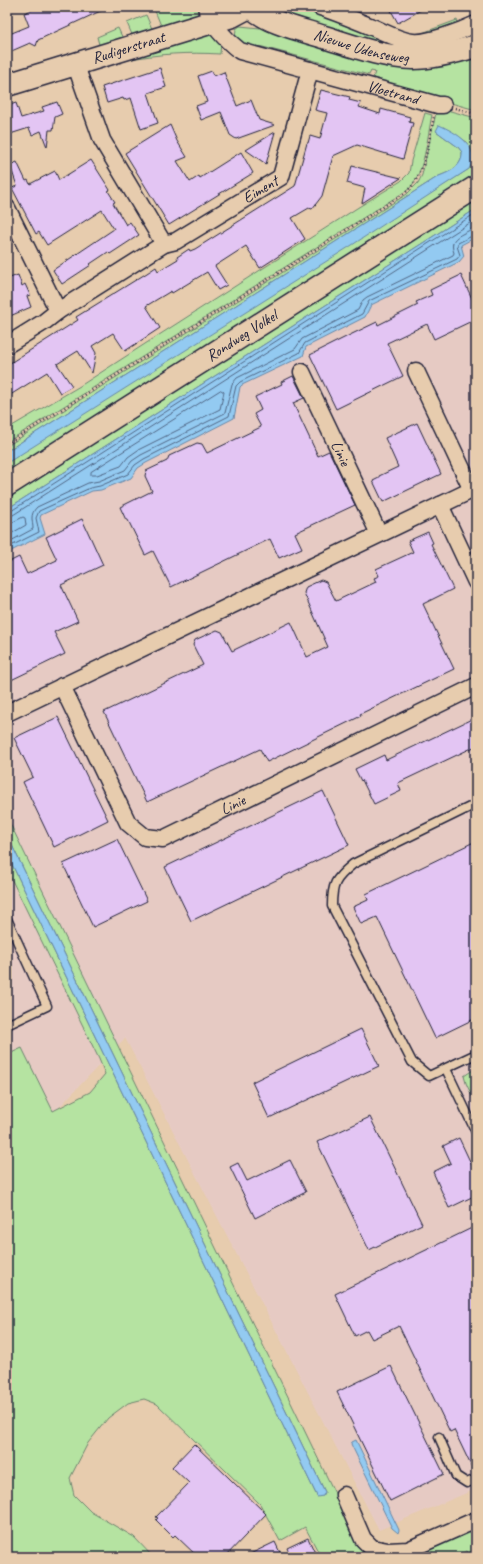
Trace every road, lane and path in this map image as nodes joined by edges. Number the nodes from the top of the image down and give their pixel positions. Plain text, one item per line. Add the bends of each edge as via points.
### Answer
1 (250, 7) edge
2 (320, 7) edge
3 (209, 14) edge
4 (476, 24) edge
5 (476, 46) edge
6 (75, 63) junction
7 (310, 70) junction
8 (7, 85) edge
9 (440, 105) junction
10 (476, 114) edge
11 (476, 187) edge
12 (7, 208) edge
13 (164, 244) junction
14 (58, 311) junction
15 (7, 345) edge
16 (416, 371) dead end
17 (302, 372) dead end
18 (7, 444) edge
19 (7, 485) edge
20 (474, 489) edge
21 (440, 505) junction
22 (379, 534) junction
23 (476, 582) edge
24 (62, 686) junction
25 (476, 686) edge
26 (7, 713) edge
27 (476, 804) edge
28 (7, 919) edge
29 (7, 1025) edge
30 (476, 1054) edge
31 (446, 1069) junction
32 (476, 1132) edge
33 (439, 1437) dead end
34 (476, 1479) edge
35 (344, 1495) dead end
36 (476, 1520) edge

1 - 3 main road, Rudigerstraat via 232,16
1 - 5 main road, Nieuwe Udenseweg via 283,24 381,55 414,58 453,53
2 - 4 street via 398,39 413,42 436,39
3 - 6 main road, Rudigerstraat
3 - 7 street, Vloetrand via 232,45 240,50
6 - 8 main road, Rudigerstraat
6 - 13 street via 102,140
7 - 9 street, Vloetrand
7 - 13 street, Eiment via 281,177 176,241
9 - 10 path
9 - 18 path via 434,113 421,171 413,186 405,193
11 - 19 main road, Rondweg Volkel
12 - 14 street
13 - 14 street, Eiment
14 - 15 street, Eiment
16 - 20 street
17 - 22 street, Linie
20 - 21 street
21 - 22 street
21 - 23 street
22 - 24 street
24 - 25 street, Linie via 128,823 146,837 163,839
24 - 26 street
27 - 31 lane via 353,864 340,874 332,890 332,906 412,1062 429,1076
28 - 29 lane via 48,1006
30 - 31 lane
31 - 32 lane
33 - 34 lane via 456,1476 468,1483
35 - 36 street via 363,1539 372,1548 388,1552 408,1550

